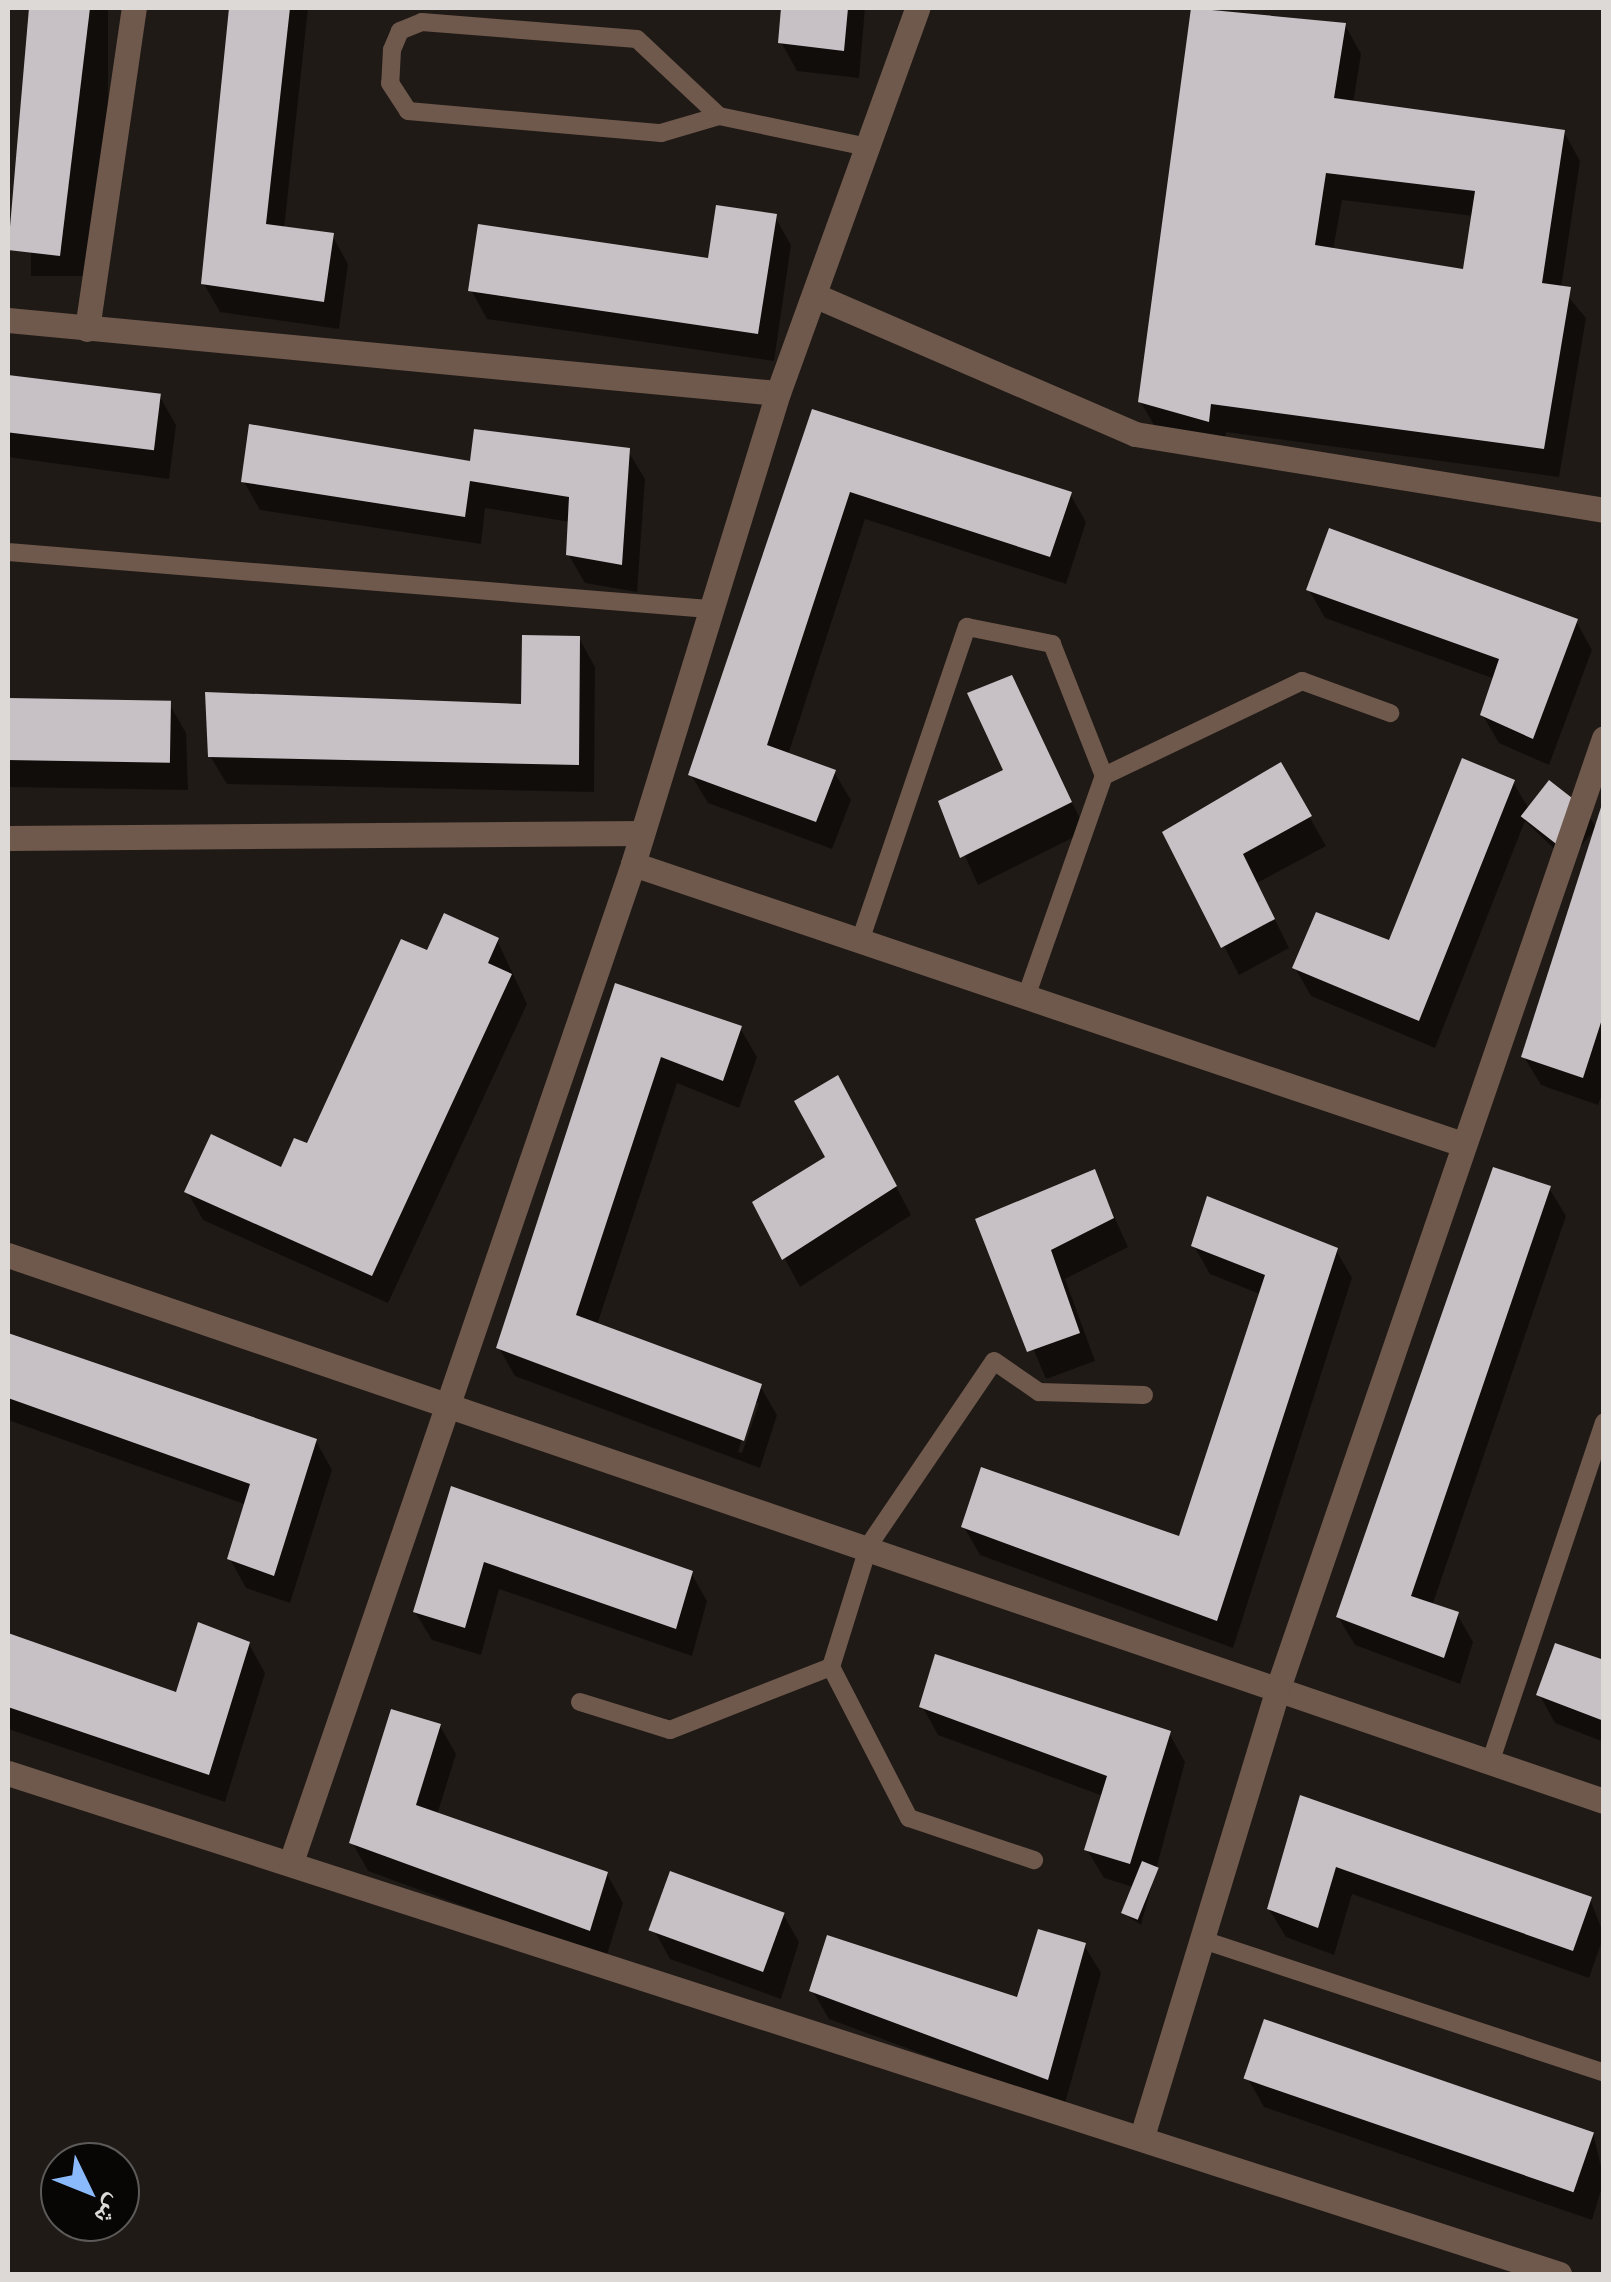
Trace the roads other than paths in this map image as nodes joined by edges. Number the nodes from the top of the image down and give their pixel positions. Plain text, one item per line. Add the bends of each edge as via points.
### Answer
1 (134, 8) edge
2 (917, 8) edge
3 (719, 116) junction
4 (867, 146) junction
5 (814, 294) junction
6 (8, 320) edge
7 (87, 329) junction
8 (778, 392) junction
9 (1604, 510) edge
10 (8, 552) edge
11 (709, 609) junction
12 (1390, 712) dead end
13 (1604, 738) edge
14 (1104, 776) junction
15 (642, 833) junction
16 (8, 838) edge
17 (633, 864) junction
18 (860, 941) junction
19 (1026, 997) junction
20 (1462, 1144) junction
21 (8, 1254) edge
22 (1144, 1395) dead end
23 (447, 1400) junction
24 (1604, 1422) edge
25 (870, 1544) junction
26 (831, 1666) junction
27 (1279, 1685) junction
28 (580, 1702) dead end
29 (1491, 1760) junction
30 (8, 1772) edge
31 (1604, 1800) edge
32 (1034, 1860) dead end
33 (290, 1862) junction
34 (1203, 1940) junction
35 (1604, 2072) edge
36 (1143, 2133) junction
37 (1559, 2274) edge

1 - 7 street
2 - 4 street
3 - 3 lane via 661,133 408,111 390,84 392,50 400,31 422,22 637,39
3 - 4 lane
4 - 5 street
5 - 8 street
5 - 9 street via 1135,434
6 - 7 street
7 - 8 street
8 - 11 street
10 - 11 lane
11 - 15 street
12 - 14 lane via 1302,682
13 - 20 street
14 - 18 lane via 1052,644 967,627
14 - 19 lane
15 - 16 street
15 - 17 street
17 - 18 street
17 - 23 street
18 - 19 street
19 - 20 street
20 - 27 street
21 - 23 street
22 - 25 lane via 1038,1392 994,1361
23 - 25 street
23 - 33 street
24 - 29 lane
25 - 26 lane
25 - 27 street
26 - 28 lane via 670,1730
26 - 32 lane via 909,1818
27 - 29 street
27 - 34 street
29 - 31 street
30 - 33 street
33 - 36 street
34 - 35 lane
34 - 36 street
36 - 37 street

